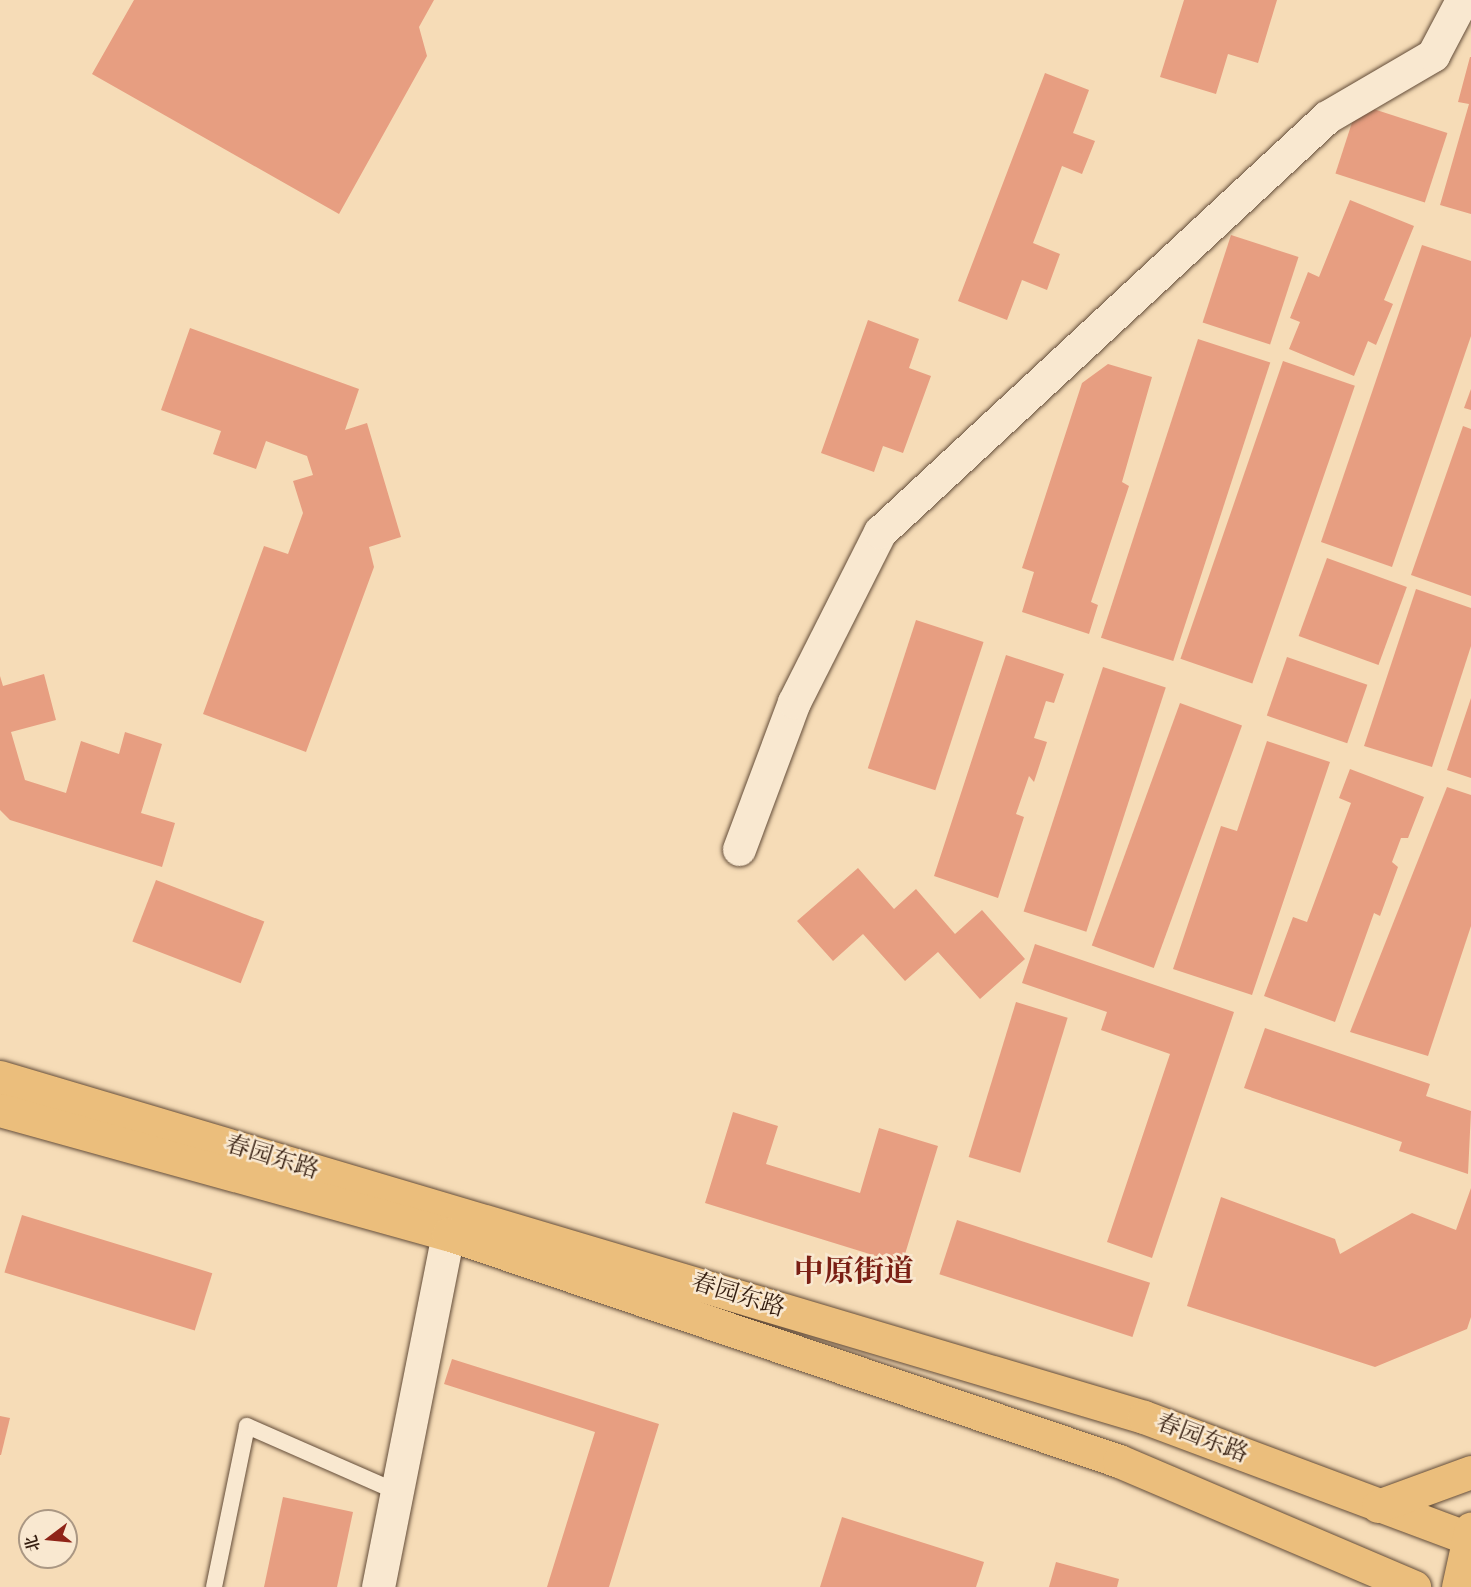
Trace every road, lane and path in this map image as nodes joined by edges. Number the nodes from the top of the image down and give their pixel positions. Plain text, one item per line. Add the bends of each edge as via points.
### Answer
1 (1462, 0) edge
2 (739, 849) dead end
3 (0, 1077) edge
4 (0, 1110) edge
5 (448, 1234) junction
6 (1471, 1472) edge
7 (397, 1492) junction
8 (1378, 1506) junction
9 (1470, 1535) edge
10 (1362, 1563) junction
11 (214, 1587) edge
12 (378, 1587) edge
13 (1387, 1587) edge
14 (1414, 1587) edge
15 (1458, 1587) edge

1 - 2 street via 1433,55 1327,117 880,532 795,702
3 - 8 main road, 春园东路 via 1144,1417
4 - 5 main road, 春园东路
5 - 7 street
5 - 10 main road, 春园东路 via 1119,1461
6 - 8 main road
7 - 11 lane via 247,1426
7 - 12 street
8 - 9 main road, 春园东路
9 - 15 main road
10 - 13 main road
10 - 14 main road, 春园东路

